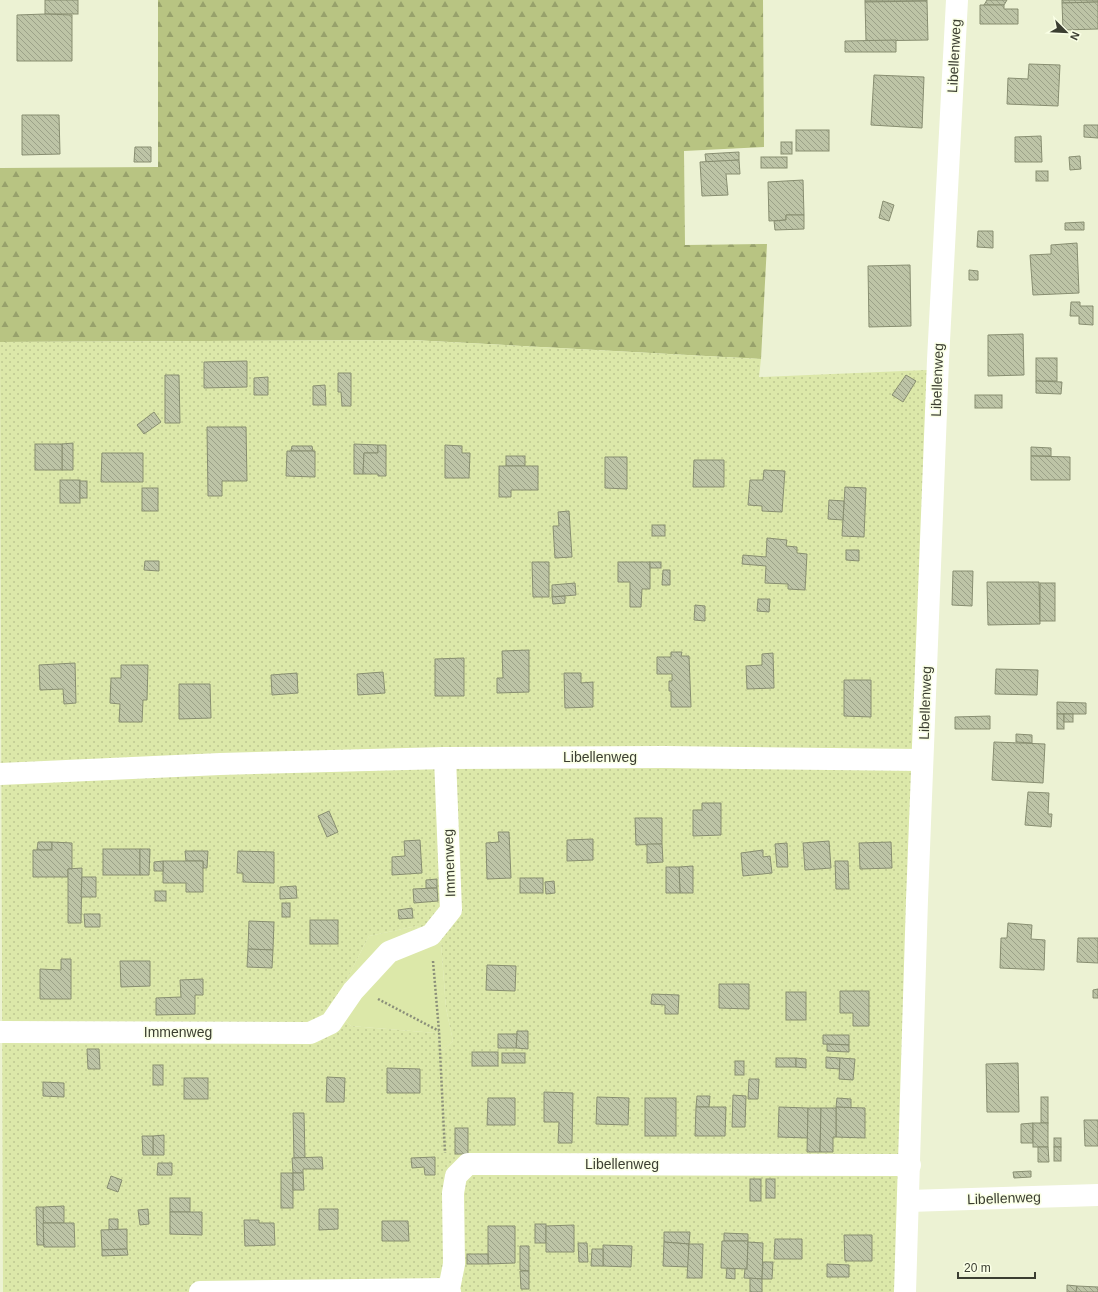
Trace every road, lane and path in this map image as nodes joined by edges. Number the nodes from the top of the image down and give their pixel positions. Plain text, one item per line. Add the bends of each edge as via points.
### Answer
1 (957, 0) edge
2 (445, 758) junction
3 (922, 760) junction
4 (0, 774) edge
5 (431, 935) junction
6 (355, 988) junction
7 (439, 1031) junction
8 (0, 1032) edge
9 (910, 1165) junction
10 (456, 1176) junction
11 (1098, 1196) edge
12 (909, 1201) junction
13 (449, 1291) edge
14 (200, 1292) edge
15 (905, 1292) edge

1 - 3 street, Libellenweg via 938,360
2 - 3 street, Libellenweg
2 - 4 street via 220,764
2 - 5 street, Immenweg via 451,910
3 - 9 street, Libellenweg
5 - 6 street, Immenweg via 389,952
5 - 7 path
6 - 7 path
6 - 8 street, Immenweg via 331,1022 310,1032
7 - 10 path via 445,1163
9 - 10 street, Libellenweg via 468,1164
9 - 12 street, Libellenweg
10 - 13 street via 453,1193 454,1264
11 - 12 street, Libellenweg
12 - 15 street, Libellenweg
13 - 14 street

